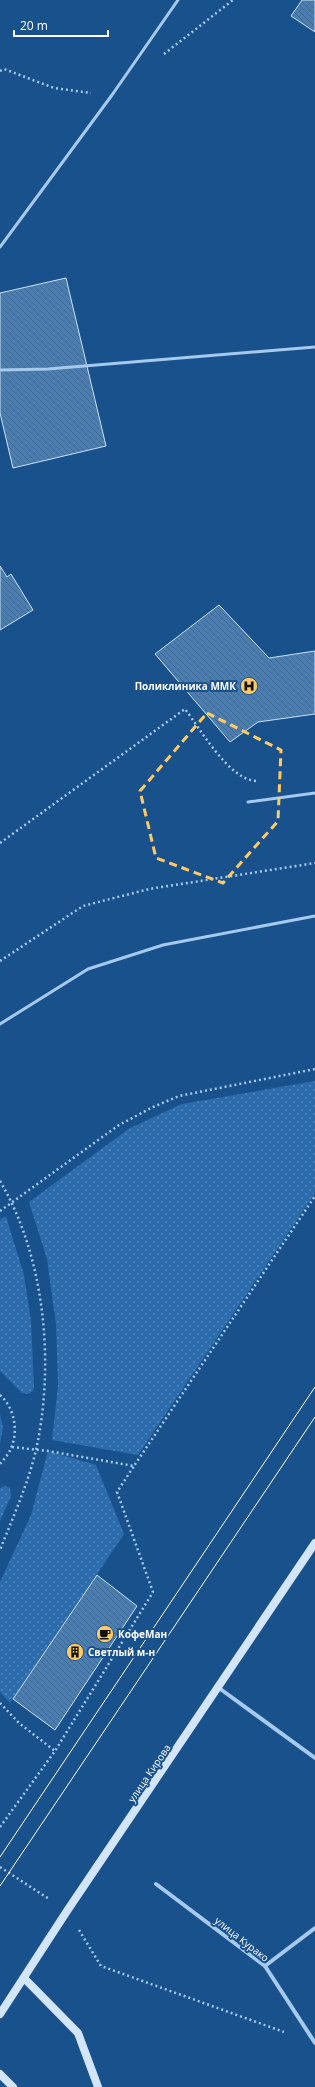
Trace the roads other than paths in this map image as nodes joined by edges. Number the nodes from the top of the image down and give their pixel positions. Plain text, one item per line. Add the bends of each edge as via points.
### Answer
1 (178, 0) edge
2 (0, 247) edge
3 (315, 347) edge
4 (0, 370) edge
5 (315, 793) edge
6 (248, 802) dead end
7 (315, 916) edge
8 (0, 1024) edge
9 (315, 1543) edge
10 (219, 1688) junction
11 (315, 1758) edge
12 (156, 1884) dead end
13 (315, 1928) edge
14 (265, 1966) junction
15 (24, 1978) junction
16 (0, 2014) edge
17 (315, 2043) edge
18 (0, 2074) edge
19 (13, 2087) edge
20 (98, 2087) edge

1 - 2 lane
3 - 4 lane via 48,369
5 - 6 lane
7 - 8 lane via 164,945 88,969
9 - 10 main road, улица Кирова
10 - 11 street
10 - 15 main road, улица Кирова via 66,1911
12 - 14 street, улица Курако
13 - 14 street
14 - 17 street, улица Курако
15 - 16 main road, улица Кирова
15 - 20 main road via 78,2032
18 - 19 main road

